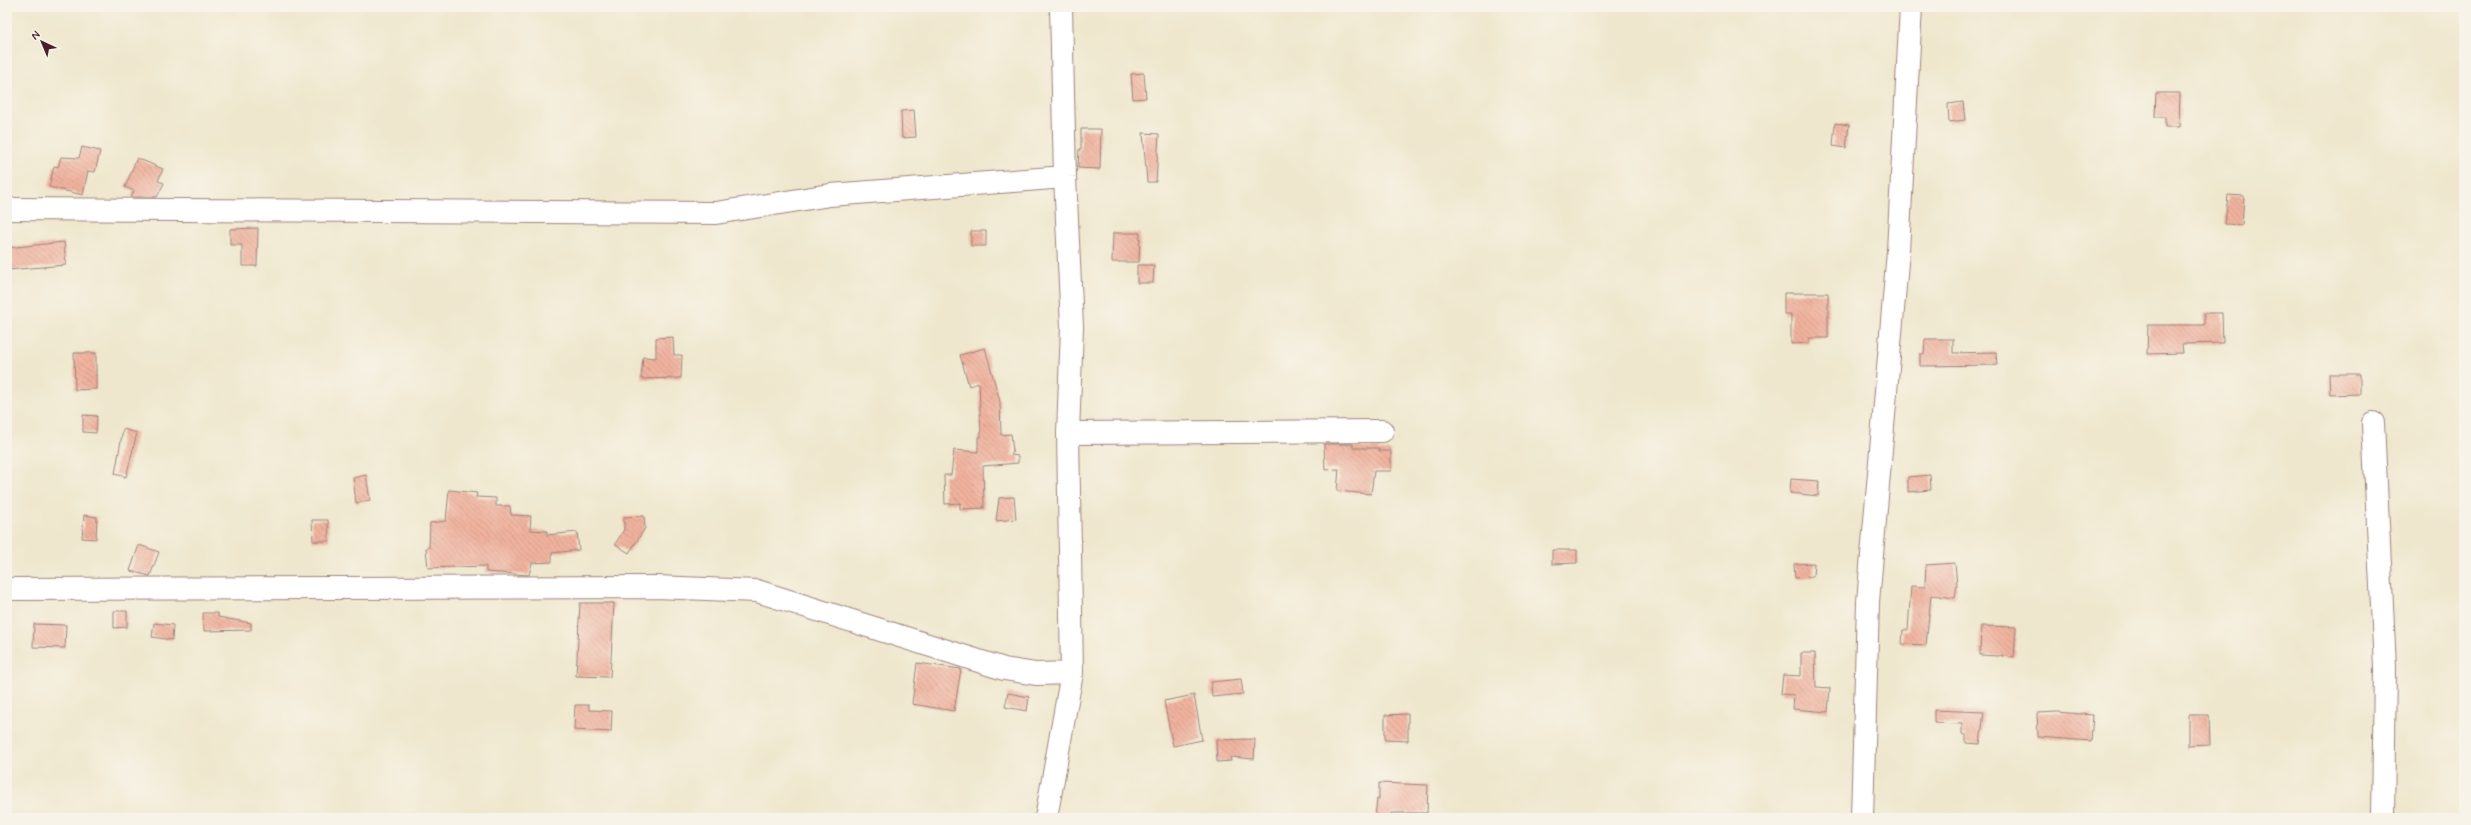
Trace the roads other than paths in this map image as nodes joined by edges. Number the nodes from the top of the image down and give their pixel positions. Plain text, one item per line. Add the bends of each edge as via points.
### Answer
1 (1061, 7) edge
2 (1911, 7) edge
3 (1065, 177) junction
4 (7, 209) edge
5 (2373, 423) dead end
6 (1382, 431) dead end
7 (1068, 433) junction
8 (7, 589) edge
9 (1072, 673) junction
10 (1046, 818) edge
11 (1862, 818) edge
12 (2383, 818) edge

1 - 3 street
2 - 11 street via 1898,251 1868,602
3 - 4 street via 830,195 716,213
3 - 7 street via 1072,327
5 - 12 street via 2385,667
6 - 7 street
7 - 9 street
8 - 9 street via 656,587 757,591 1004,669 1036,674
9 - 10 street

